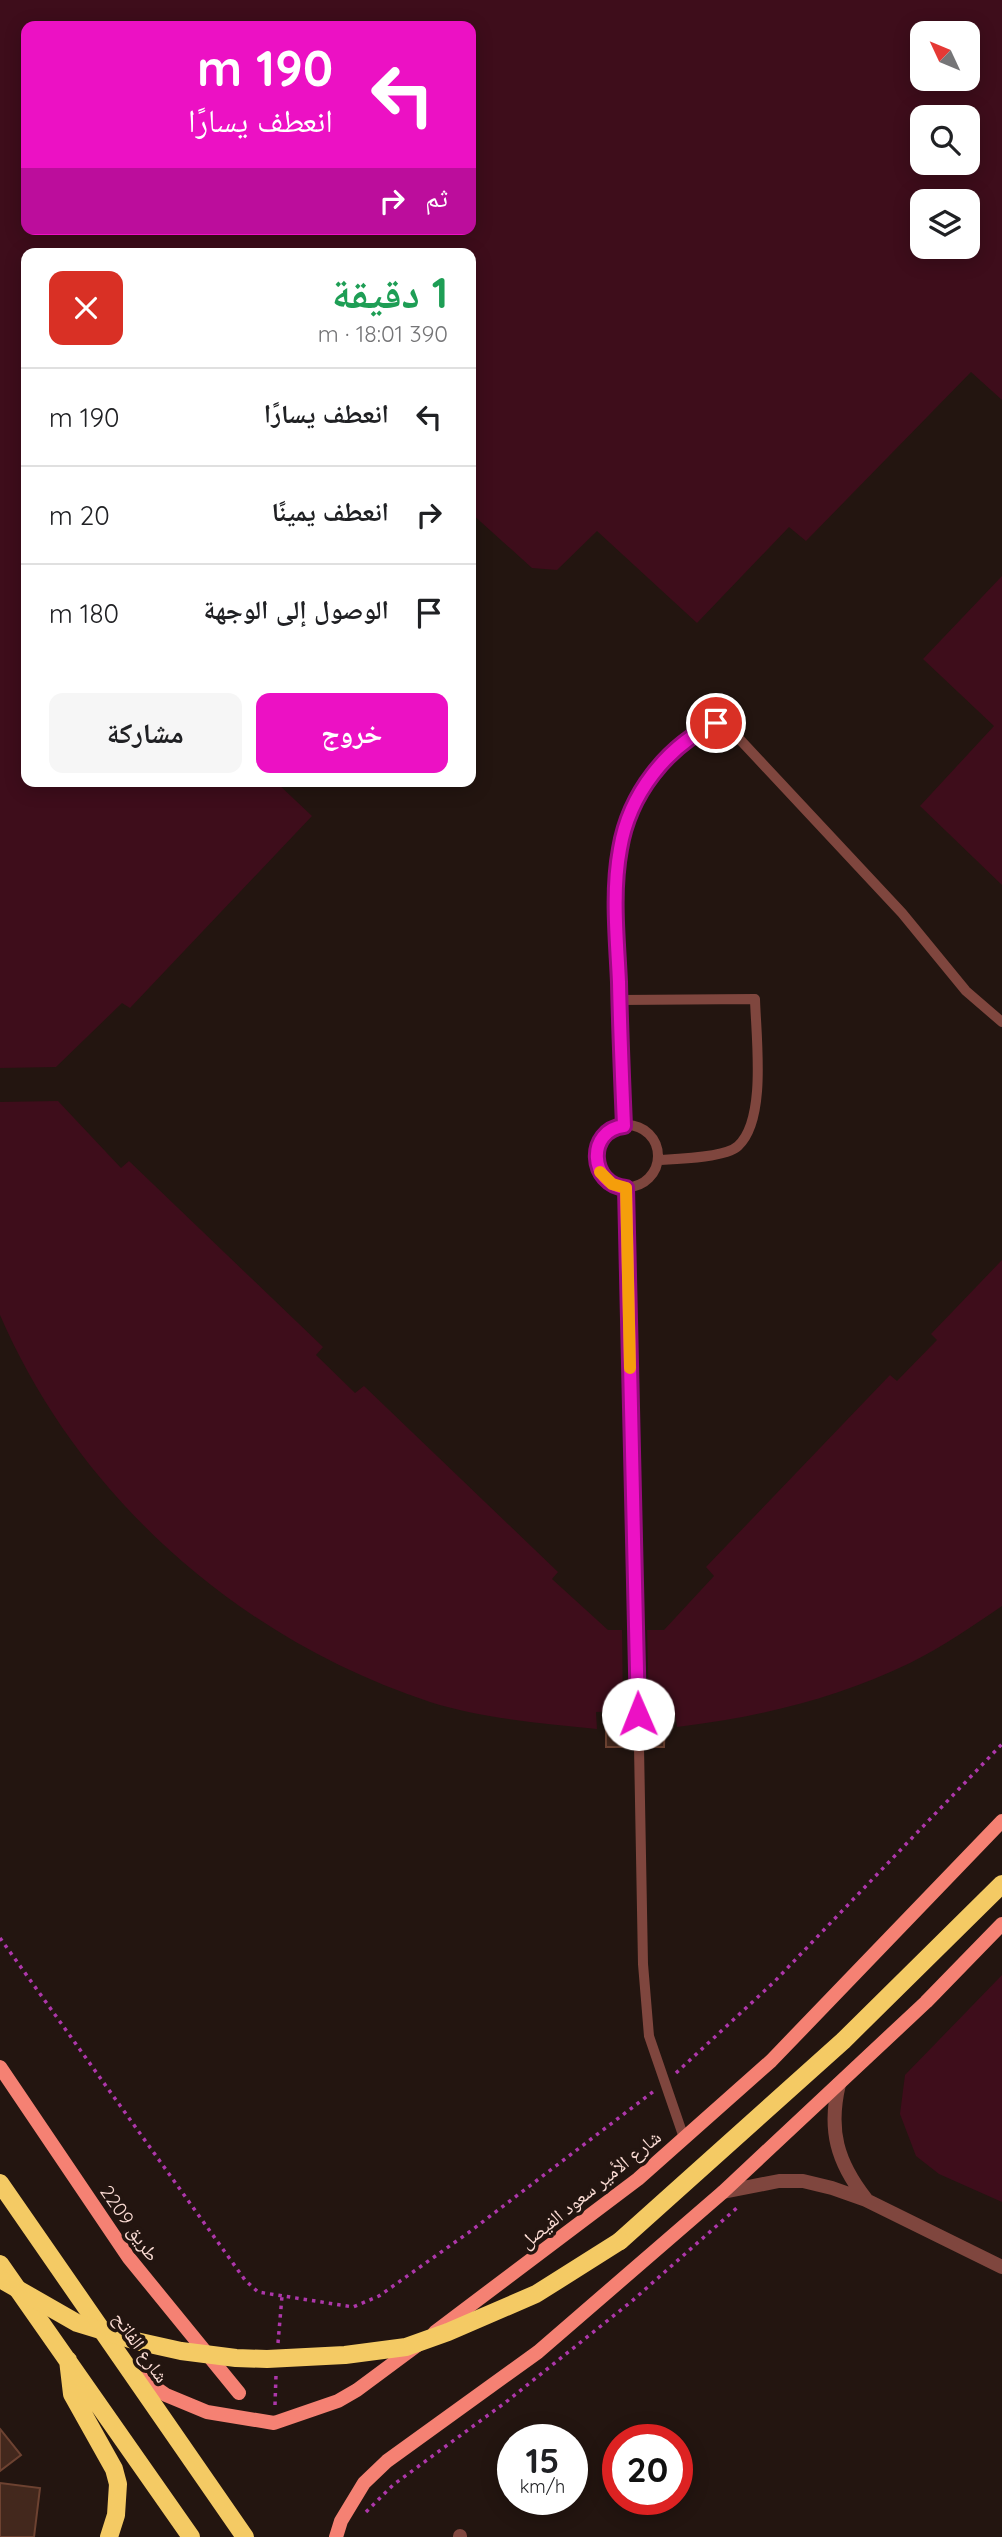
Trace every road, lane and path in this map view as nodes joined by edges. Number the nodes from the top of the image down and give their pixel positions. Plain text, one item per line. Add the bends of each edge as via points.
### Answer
1 (619, 1000) junction
2 (1002, 1022) edge
3 (624, 1126) junction
4 (658, 1160) junction
5 (626, 1188) junction
6 (638, 1713) dead end
7 (1002, 1744) edge
8 (639, 1747) dead end
9 (1002, 1821) edge
10 (1002, 1884) edge
11 (1002, 1924) edge
12 (0, 1938) edge
13 (0, 2067) edge
14 (665, 2082) junction
15 (839, 2084) junction
16 (684, 2138) junction
17 (0, 2183) edge
18 (723, 2192) junction
19 (866, 2200) junction
20 (749, 2202) dead end
21 (0, 2264) edge
22 (1002, 2267) edge
23 (0, 2279) edge
24 (68, 2360) junction
25 (130, 2368) junction
26 (239, 2393) dead end
27 (362, 2520) dead end
28 (109, 2537) edge
29 (191, 2537) edge
30 (245, 2537) edge
31 (337, 2537) edge

1 - 2 lane via 619,860 633,805 677,746 716,723 731,730 902,913 966,991
1 - 3 lane
1 - 4 lane via 755,999 757,1100 751,1128 737,1148 704,1157
3 - 4 lane via 648,1132
3 - 5 lane via 608,1131 601,1139 596,1159 604,1178
4 - 5 lane via 650,1178
5 - 6 lane
7 - 14 path via 774,1982
8 - 14 lane via 645,1988 649,2036
9 - 16 street, شارع الأمير سعود الفيصل via 771,2061
10 - 23 main road, bridge via 842,2040 620,2241 536,2294 448,2332 406,2347 345,2355 236,2358 181,2351 77,2323
11 - 15 street
12 - 14 path via 258,2292 353,2306 379,2296
13 - 26 street, طريق 2209 via 130,2258
14 - 16 lane
15 - 18 street
15 - 19 street via 834,2130 839,2155
16 - 25 street, شارع الأمير سعود الفيصل via 542,2252 338,2401 274,2423 228,2417 166,2395
17 - 25 main road, شارع الفاتح
18 - 19 street via 803,2181
18 - 31 street via 538,2352 387,2461 364,2483 341,2521
19 - 22 street
20 - 27 path via 738,2206 632,2301 506,2402 393,2485
21 - 24 main road
24 - 28 main road via 72,2394 118,2484
24 - 29 main road
25 - 30 main road, شارع الفاتح

